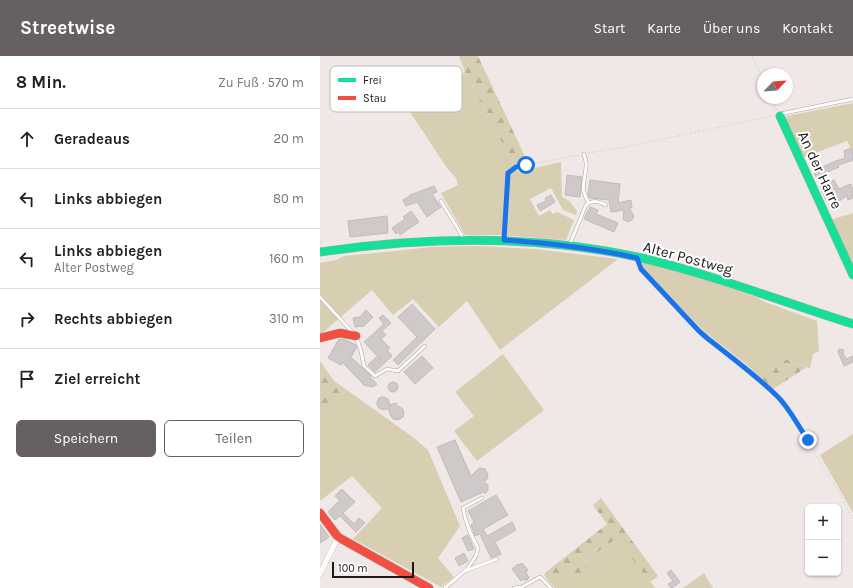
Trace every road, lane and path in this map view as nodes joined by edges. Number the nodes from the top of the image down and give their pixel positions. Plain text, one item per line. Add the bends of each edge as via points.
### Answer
1 (752, 56) edge
2 (758, 68) edge
3 (853, 99) edge
4 (775, 104) edge
5 (780, 116) junction
6 (584, 154) junction
7 (441, 201) dead end
8 (589, 203) junction
9 (606, 205) dead end
10 (463, 240) junction
11 (504, 240) junction
12 (569, 246) junction
13 (320, 252) edge
14 (637, 258) junction
15 (853, 275) edge
16 (320, 297) edge
17 (853, 324) edge
18 (356, 336) junction
19 (320, 338) edge
20 (425, 346) dead end
21 (482, 498) dead end
22 (320, 513) edge
23 (853, 519) edge
24 (338, 537) junction
25 (497, 559) dead end
26 (463, 572) junction
27 (320, 574) edge
28 (429, 588) edge
29 (445, 588) edge
30 (514, 588) edge
31 (550, 588) edge

1 - 2 path
3 - 5 lane
4 - 5 path
5 - 6 path
5 - 15 main road, An der Harre
6 - 8 lane via 587,166 583,182 584,196
6 - 11 path via 516,167 508,173
7 - 10 lane
8 - 9 lane via 597,201
8 - 12 lane
10 - 11 main road, Alter Postweg
10 - 13 main road, Alter Postweg via 418,241
11 - 12 main road, Alter Postweg
12 - 14 main road, Alter Postweg
14 - 17 main road, Alter Postweg via 677,267
14 - 23 path via 641,269 699,331 757,378 784,404
16 - 18 lane
18 - 19 main road via 340,333
18 - 20 lane via 364,366 375,376 387,369 398,371
21 - 26 lane via 463,508 469,533 478,548 476,556
22 - 24 main road
24 - 27 street
24 - 28 main road
25 - 26 lane
26 - 29 lane
30 - 31 lane via 522,587 540,577

